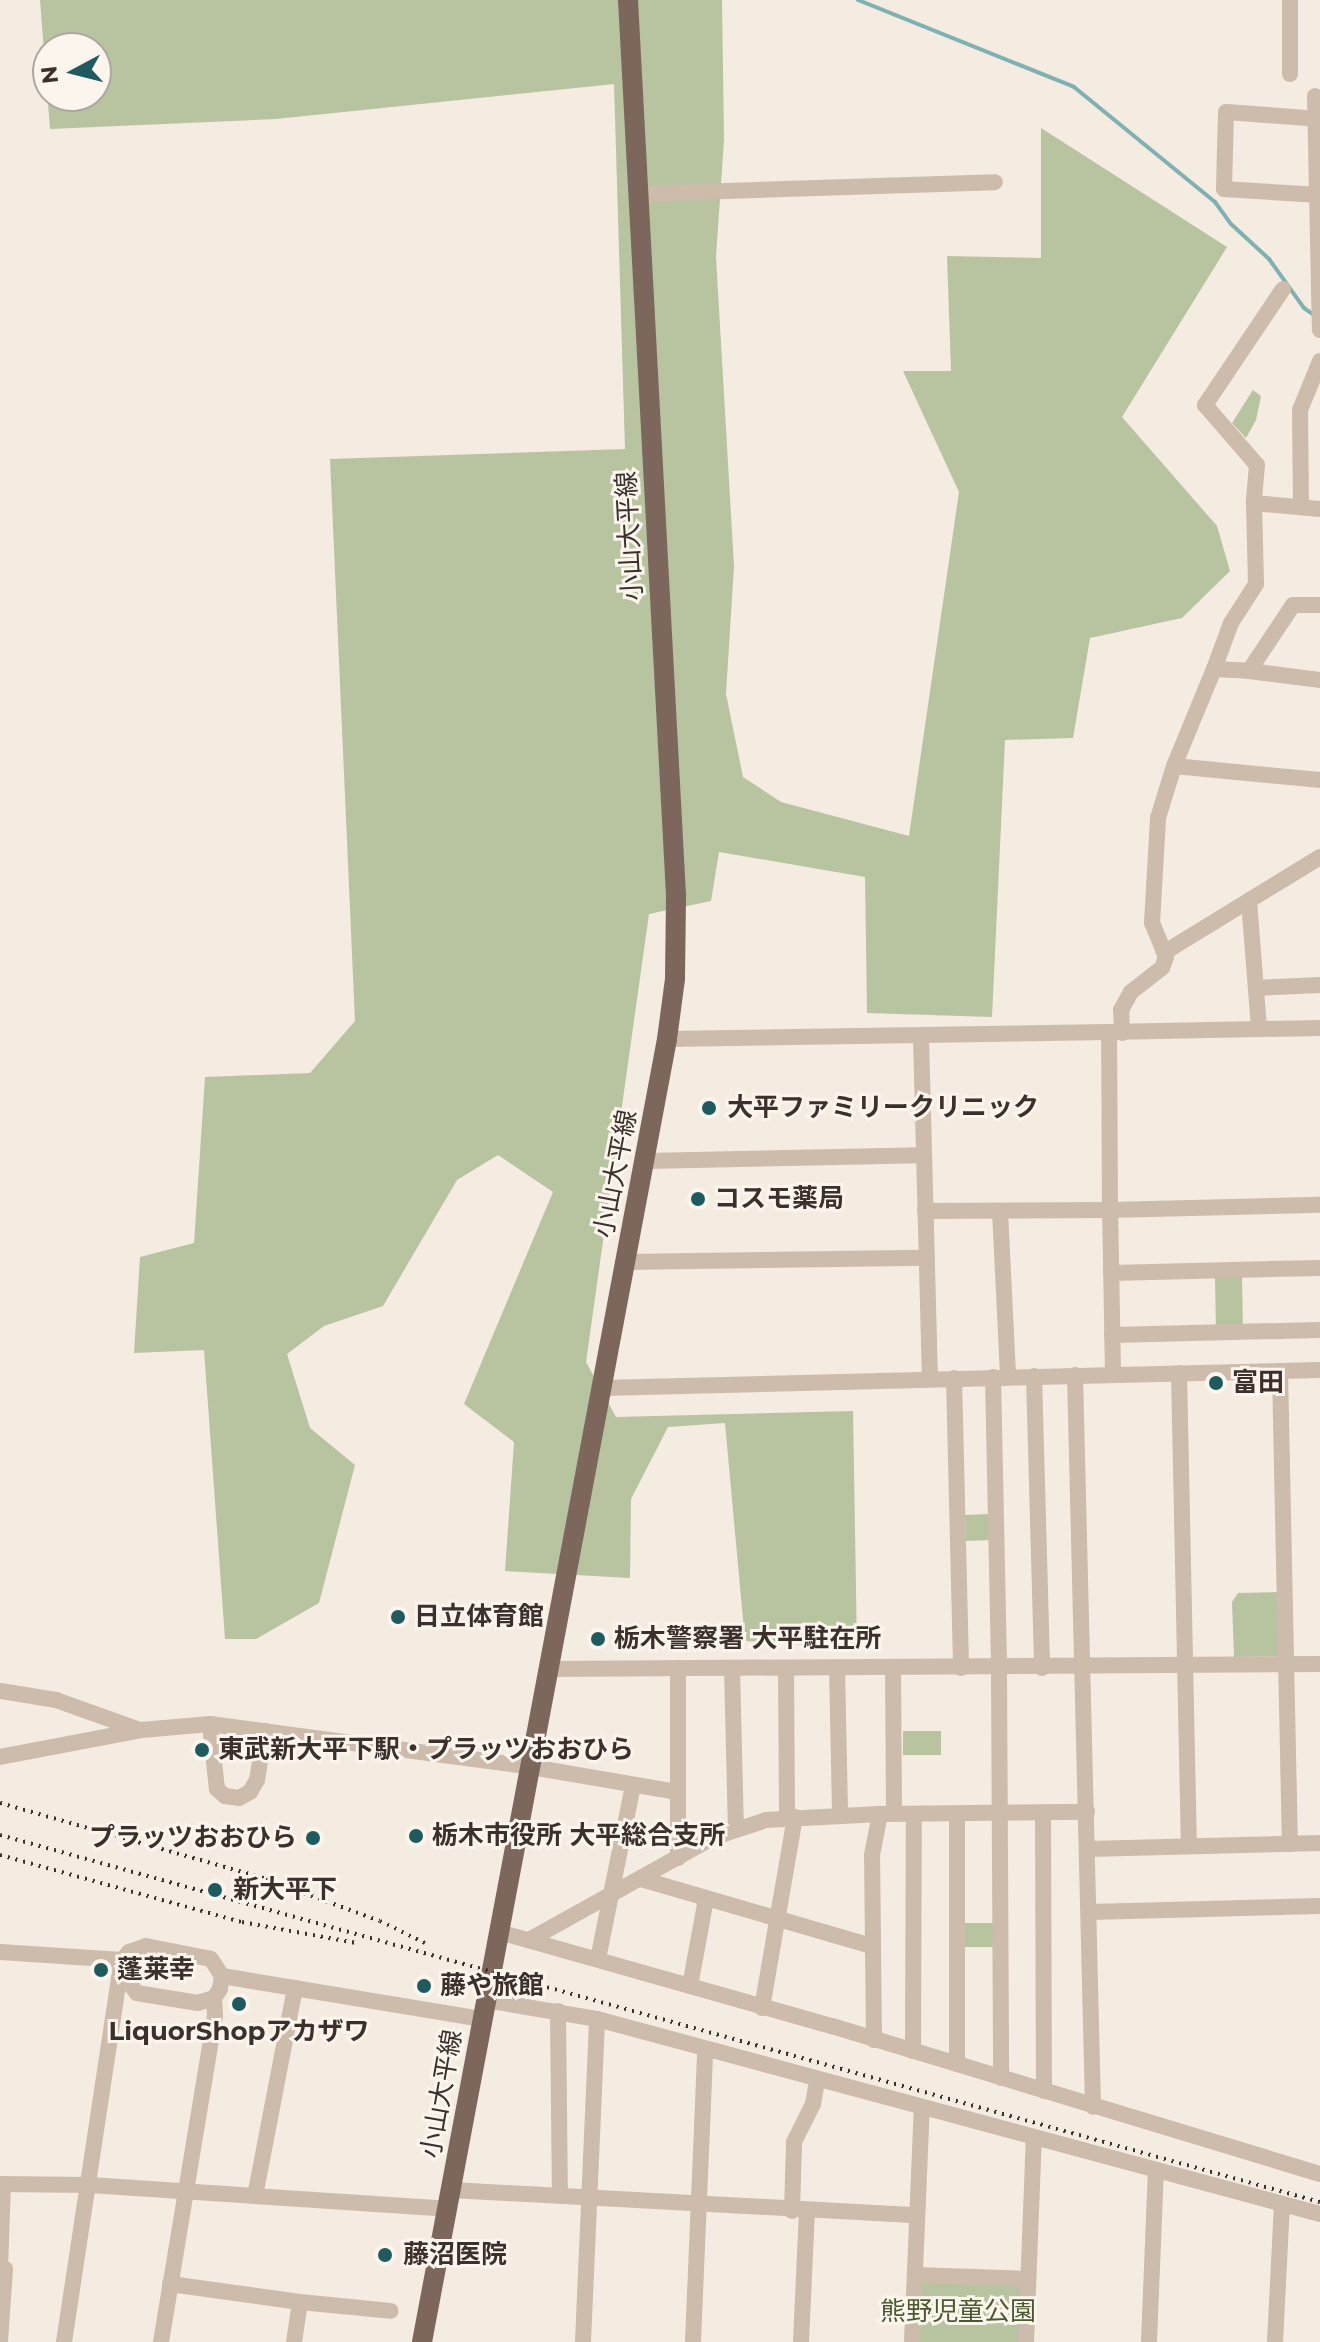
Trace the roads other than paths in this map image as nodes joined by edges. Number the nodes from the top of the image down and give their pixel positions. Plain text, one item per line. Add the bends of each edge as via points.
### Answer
1 (628, 0) edge
2 (1290, 0) edge
3 (1290, 74) dead end
4 (1315, 96) dead end
5 (1317, 119) edge
6 (995, 182) dead end
7 (637, 194) junction
8 (1318, 195) edge
9 (1283, 289) dead end
10 (1320, 330) edge
11 (1320, 361) edge
12 (1254, 503) junction
13 (1301, 507) junction
14 (1320, 509) edge
15 (1320, 605) edge
16 (1214, 669) junction
17 (1249, 671) junction
18 (1320, 680) edge
19 (1174, 766) junction
20 (1320, 780) edge
21 (1320, 857) edge
22 (1249, 901) junction
23 (1165, 952) junction
24 (1320, 985) edge
25 (1256, 988) junction
26 (1320, 1028) edge
27 (1259, 1029) junction
28 (1115, 1032) junction
29 (921, 1037) junction
30 (667, 1039) junction
31 (923, 1155) junction
32 (645, 1161) junction
33 (1320, 1205) edge
34 (1110, 1210) junction
35 (925, 1211) junction
36 (1000, 1211) junction
37 (927, 1258) junction
38 (625, 1262) junction
39 (1320, 1268) edge
40 (1111, 1273) junction
41 (1320, 1330) edge
42 (1112, 1335) junction
43 (1320, 1370) edge
44 (1280, 1371) junction
45 (1179, 1373) junction
46 (1075, 1375) junction
47 (1113, 1375) junction
48 (1034, 1376) junction
49 (1000, 1377) junction
50 (954, 1378) junction
51 (930, 1379) junction
52 (602, 1388) junction
53 (1286, 1664) junction
54 (1320, 1664) edge
55 (1184, 1666) junction
56 (1083, 1667) junction
57 (678, 1668) junction
58 (732, 1668) junction
59 (786, 1668) junction
60 (837, 1668) junction
61 (893, 1668) junction
62 (961, 1668) junction
63 (999, 1668) junction
64 (1042, 1668) junction
65 (550, 1669) junction
66 (0, 1691) edge
67 (210, 1724) junction
68 (142, 1730) junction
69 (265, 1731) junction
70 (0, 1757) edge
71 (531, 1767) junction
72 (633, 1785) junction
73 (678, 1792) junction
74 (1087, 1812) junction
75 (1000, 1813) junction
76 (1043, 1813) junction
77 (887, 1814) junction
78 (914, 1814) junction
79 (957, 1814) junction
80 (840, 1815) junction
81 (791, 1818) junction
82 (736, 1828) junction
83 (1320, 1843) edge
84 (1290, 1844) junction
85 (1189, 1846) junction
86 (1088, 1849) junction
87 (678, 1858) junction
88 (641, 1879) junction
89 (611, 1895) junction
90 (706, 1899) junction
91 (1320, 1906) edge
92 (1090, 1912) junction
93 (778, 1921) junction
94 (499, 1932) junction
95 (529, 1940) junction
96 (872, 1946) junction
97 (0, 1952) edge
98 (598, 1959) junction
99 (121, 1966) junction
100 (222, 1976) junction
101 (690, 1986) junction
102 (295, 1988) junction
103 (137, 1993) junction
104 (214, 1998) junction
105 (116, 2006) junction
106 (762, 2008) junction
107 (484, 2010) junction
108 (558, 2011) junction
109 (597, 2019) junction
110 (874, 2040) junction
111 (705, 2051) junction
112 (913, 2051) junction
113 (957, 2064) junction
114 (1001, 2078) junction
115 (817, 2081) junction
116 (1044, 2091) junction
117 (922, 2107) junction
118 (1093, 2107) junction
119 (1034, 2137) junction
120 (1156, 2170) junction
121 (1320, 2174) edge
122 (2, 2184) edge
123 (90, 2185) junction
124 (185, 2191) junction
125 (255, 2196) junction
126 (560, 2196) junction
127 (590, 2197) junction
128 (449, 2200) junction
129 (1282, 2204) junction
130 (698, 2205) junction
131 (799, 2211) junction
132 (1320, 2214) edge
133 (916, 2215) junction
134 (915, 2275) junction
135 (1028, 2279) junction
136 (170, 2284) junction
137 (300, 2302) junction
138 (391, 2311) dead end
139 (0, 2341) edge
140 (64, 2342) edge
141 (161, 2342) edge
142 (294, 2342) edge
143 (422, 2342) edge
144 (583, 2342) edge
145 (693, 2342) edge
146 (801, 2342) edge
147 (912, 2342) edge
148 (1026, 2342) edge
149 (1149, 2342) edge
150 (1275, 2342) edge

1 - 7 main road, 小山大平線
2 - 3 street
4 - 5 street
5 - 8 street
5 - 8 street via 1226,112 1224,189
6 - 7 street
7 - 30 main road, 小山大平線 via 676,895 675,979
8 - 10 street
9 - 12 street via 1205,405 1257,465
11 - 13 street via 1300,410
12 - 13 street
12 - 16 street via 1256,584 1231,623
13 - 14 street
15 - 17 street via 1293,605
16 - 17 street
16 - 19 street
17 - 18 street
19 - 20 street
19 - 23 street via 1158,818 1152,923
21 - 22 street
22 - 23 street
22 - 25 street
23 - 28 street via 1162,968 1131,992
24 - 25 street
25 - 27 street
26 - 27 street
27 - 28 street
28 - 29 street
28 - 34 street
29 - 30 street
29 - 31 street
30 - 32 main road, 小山大平線
31 - 32 street
31 - 35 street
32 - 38 main road, 小山大平線
33 - 34 street
34 - 36 street
34 - 40 street
35 - 36 street
35 - 37 street
36 - 49 street
37 - 38 street
37 - 51 street
38 - 52 main road, 小山大平線
39 - 40 street
40 - 42 street
41 - 42 street
42 - 47 street
43 - 44 street
44 - 45 street
44 - 53 street
45 - 47 street
45 - 55 street
46 - 47 street
46 - 48 street
46 - 56 street
48 - 49 street
48 - 64 street
49 - 50 street
49 - 63 street
50 - 51 street
50 - 62 street
51 - 52 street
52 - 65 main road, 小山大平線
53 - 54 street
53 - 55 street
53 - 84 street
55 - 56 street
55 - 85 street
56 - 64 street
56 - 74 street
57 - 58 street
57 - 65 street
57 - 73 street
58 - 59 street
58 - 82 street
59 - 60 street
59 - 81 street
60 - 61 street
60 - 80 street
61 - 62 street
61 - 77 street
62 - 63 street
63 - 64 street
63 - 75 street
65 - 71 main road, 小山大平線
66 - 68 street via 56,1700
67 - 68 street
67 - 69 street
67 - 69 street via 217,1789 239,1798 257,1780
68 - 70 street
69 - 71 street
71 - 72 street
71 - 94 main road, 小山大平線
72 - 73 street
72 - 89 street
73 - 87 street
74 - 76 street
74 - 86 street
75 - 76 street
75 - 79 street
75 - 114 street
76 - 116 street
77 - 78 street
77 - 80 street
77 - 96 street via 872,1855
78 - 79 street
78 - 112 street
79 - 113 street
80 - 81 street
81 - 82 street
81 - 93 street
82 - 87 street
83 - 84 street
84 - 85 street
85 - 86 street
86 - 92 street
87 - 88 street
88 - 89 street
88 - 90 street
89 - 95 street
89 - 98 street
90 - 93 street
90 - 101 street
91 - 92 street
92 - 118 street
93 - 96 street
93 - 106 street
94 - 95 street
94 - 107 main road, 小山大平線
95 - 98 street
96 - 110 street
97 - 99 street
98 - 101 street
99 - 100 street via 129,1952 146,1946 211,1959
99 - 103 street
99 - 105 street
100 - 102 street
100 - 104 street
101 - 106 street
102 - 107 street
102 - 125 street
103 - 104 street via 198,2003
103 - 105 street
104 - 124 street
105 - 123 street
106 - 110 street
107 - 108 street
107 - 128 main road, 小山大平線
108 - 109 street
108 - 126 street
109 - 111 street
109 - 127 street
110 - 112 street
111 - 115 street
111 - 130 street
112 - 113 street
113 - 114 street
114 - 116 street
115 - 117 street
115 - 131 street via 813,2104 794,2142
116 - 118 street
117 - 119 street
117 - 133 street
118 - 121 street
119 - 120 street
119 - 135 street
120 - 129 street
120 - 149 street
122 - 123 street
122 - 139 street via 0,2269 5,2269
123 - 124 street
123 - 140 street
124 - 125 street
124 - 136 street
125 - 128 street
126 - 127 street
126 - 128 street
127 - 130 street
127 - 144 street
128 - 143 main road, 小山大平線
129 - 132 street
129 - 150 street
130 - 131 street
130 - 145 street
131 - 133 street
131 - 146 street
133 - 134 street
134 - 135 street
134 - 147 street
135 - 148 street
136 - 137 street
136 - 141 street
137 - 138 street
137 - 142 street

